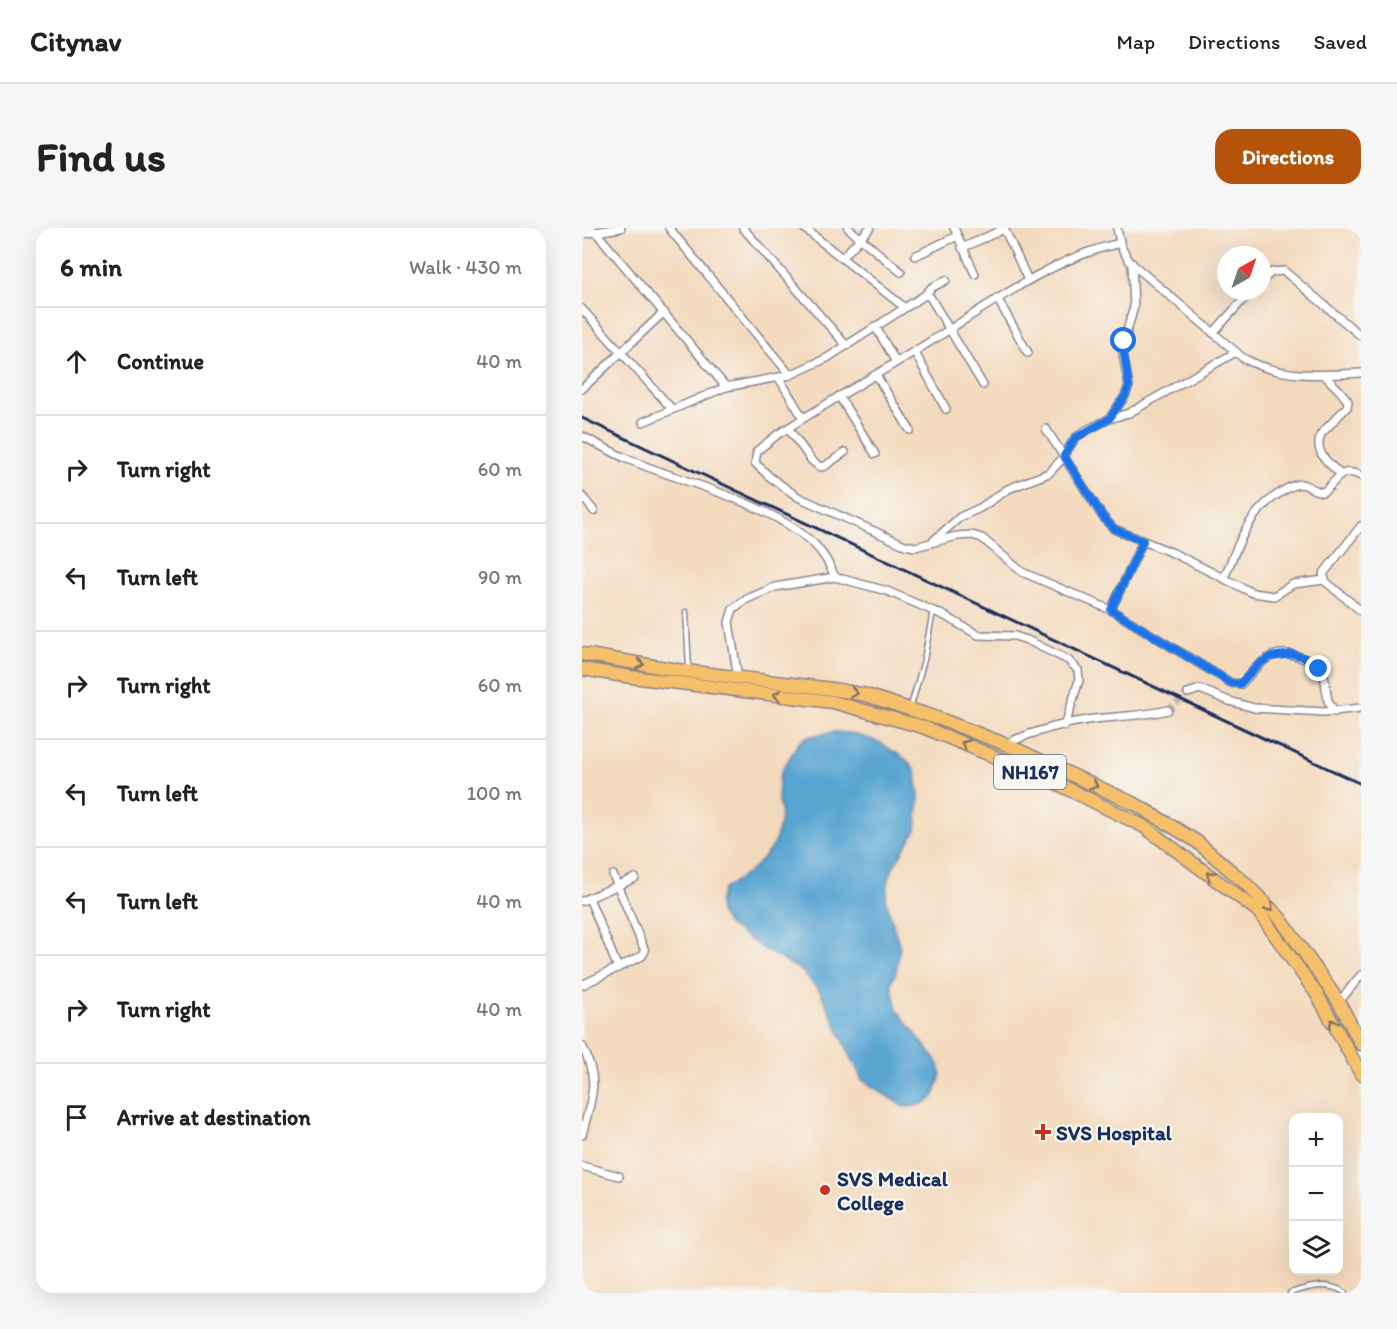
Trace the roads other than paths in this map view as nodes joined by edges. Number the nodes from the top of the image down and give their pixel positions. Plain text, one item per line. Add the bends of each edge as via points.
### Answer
1 (621, 228) edge
2 (669, 228) edge
3 (743, 228) edge
4 (804, 228) edge
5 (848, 228) edge
6 (870, 228) edge
7 (954, 228) edge
8 (1004, 228) edge
9 (1117, 228) edge
10 (595, 231) junction
11 (582, 234) edge
12 (957, 236) junction
13 (860, 238) junction
14 (1120, 243) junction
15 (962, 248) junction
16 (915, 256) dead end
17 (842, 258) junction
18 (1132, 263) junction
19 (901, 272) dead end
20 (1271, 273) edge
21 (975, 274) dead end
22 (946, 279) dead end
23 (1028, 280) junction
24 (925, 295) junction
25 (998, 298) junction
26 (1243, 300) edge
27 (904, 307) junction
28 (582, 309) edge
29 (664, 312) junction
30 (874, 326) junction
31 (951, 329) junction
32 (1213, 333) junction
33 (1361, 336) edge
34 (846, 345) junction
35 (914, 351) junction
36 (1236, 352) junction
37 (621, 353) junction
38 (1028, 353) dead end
39 (896, 362) junction
40 (1360, 372) edge
41 (790, 375) junction
42 (876, 375) junction
43 (1324, 375) junction
44 (779, 378) junction
45 (983, 385) dead end
46 (726, 387) junction
47 (582, 389) edge
48 (839, 396) junction
49 (946, 409) dead end
50 (672, 410) junction
51 (803, 417) junction
52 (1109, 419) junction
53 (643, 422) dead end
54 (788, 428) junction
55 (1046, 429) dead end
56 (910, 430) dead end
57 (582, 436) edge
58 (845, 452) dead end
59 (875, 454) dead end
60 (1064, 456) junction
61 (1341, 474) junction
62 (1361, 476) edge
63 (582, 496) edge
64 (594, 511) dead end
65 (1361, 526) edge
66 (1143, 541) junction
67 (931, 543) junction
68 (835, 577) junction
69 (1224, 579) junction
70 (1325, 580) junction
71 (1111, 610) junction
72 (933, 611) junction
73 (1361, 611) edge
74 (686, 612) dead end
75 (582, 654) edge
76 (582, 669) edge
77 (689, 670) junction
78 (738, 678) junction
79 (1188, 693) dead end
80 (1361, 708) edge
81 (909, 710) junction
82 (1168, 710) tunnel mouth
83 (1335, 712) junction
84 (1065, 726) junction
85 (1005, 744) junction
86 (614, 875) dead end
87 (635, 878) dead end
88 (618, 886) junction
89 (585, 900) edge
90 (618, 968) junction
91 (1361, 975) edge
92 (582, 986) edge
93 (1339, 1002) junction
94 (1361, 1044) edge
95 (582, 1046) edge
96 (1361, 1074) edge
97 (582, 1135) edge
98 (582, 1166) edge
99 (620, 1176) dead end
100 (1290, 1293) edge
101 (1346, 1293) edge

1 - 10 street
2 - 41 street
3 - 34 street
4 - 17 street
5 - 13 street
6 - 13 street
7 - 12 street
8 - 15 street
8 - 23 street
9 - 14 street
10 - 11 street
10 - 29 street
12 - 15 street
12 - 16 street
13 - 17 street
13 - 19 street
14 - 18 street
14 - 23 street via 1089,251
15 - 21 street
17 - 27 street
18 - 32 street
18 - 52 street via 1134,307 1124,341 1129,386
20 - 33 street via 1284,271
22 - 24 street
23 - 25 street
24 - 27 street
24 - 31 street
25 - 31 street
25 - 38 street
26 - 32 street
27 - 30 street
28 - 37 street
29 - 37 street
29 - 46 street
30 - 34 street
30 - 39 street
31 - 35 street
31 - 45 street
32 - 36 street
34 - 41 street
35 - 39 street
35 - 49 street
36 - 43 street via 1256,365 1281,373
36 - 52 street via 1129,413
37 - 47 street
37 - 50 street
39 - 42 street
40 - 43 street
41 - 44 street
42 - 48 street
42 - 56 street
43 - 61 street via 1348,401 1319,440 1320,453
44 - 46 street
44 - 51 street
46 - 50 street
48 - 51 street
48 - 59 street
50 - 53 street
51 - 54 street
52 - 60 street via 1075,438
54 - 58 street via 820,467
54 - 67 street via 757,452 755,463 770,477 798,497 888,539 915,547
55 - 60 street
57 - 68 street via 627,459 702,485 770,516 812,543
60 - 66 street via 1114,529
60 - 67 street via 1049,473 1008,489 960,517
61 - 62 street via 1353,472
61 - 69 street via 1323,492 1299,484 1290,487 1255,513
63 - 64 street
65 - 70 street via 1325,570
66 - 69 street
66 - 71 street
67 - 71 street via 957,536 982,538 1022,572
68 - 72 street via 887,591
68 - 78 street via 776,587 733,609 729,622
69 - 70 street via 1253,593 1274,596 1293,584
70 - 73 street
71 - 83 street via 1231,683 1240,684 1270,657 1303,657 1324,675 1328,701
72 - 81 lane
72 - 84 street via 978,635 1027,639 1075,665 1078,680
74 - 77 lane
75 -> 77 highway, NH167
96 -> 76 highway, NH167 via 1318,996 1258,912 1143,826 1048,779 923,727 833,702
77 - 78 highway, NH167
78 -> 81 highway, NH167 via 866,695
79 - 83 street via 1200,690 1254,708
80 - 83 street
81 - 85 highway, NH167
82 - 84 street
84 - 85 street
85 -> 93 highway, NH167 via 1137,805 1196,841 1280,918
86 - 88 street
87 - 88 street
88 - 89 street
88 - 90 street via 645,951
89 - 90 street
90 - 92 street
91 - 93 street
93 - 94 highway, NH167
95 - 97 street via 595,1081
98 - 99 street
100 - 101 lane via 1326,1285

